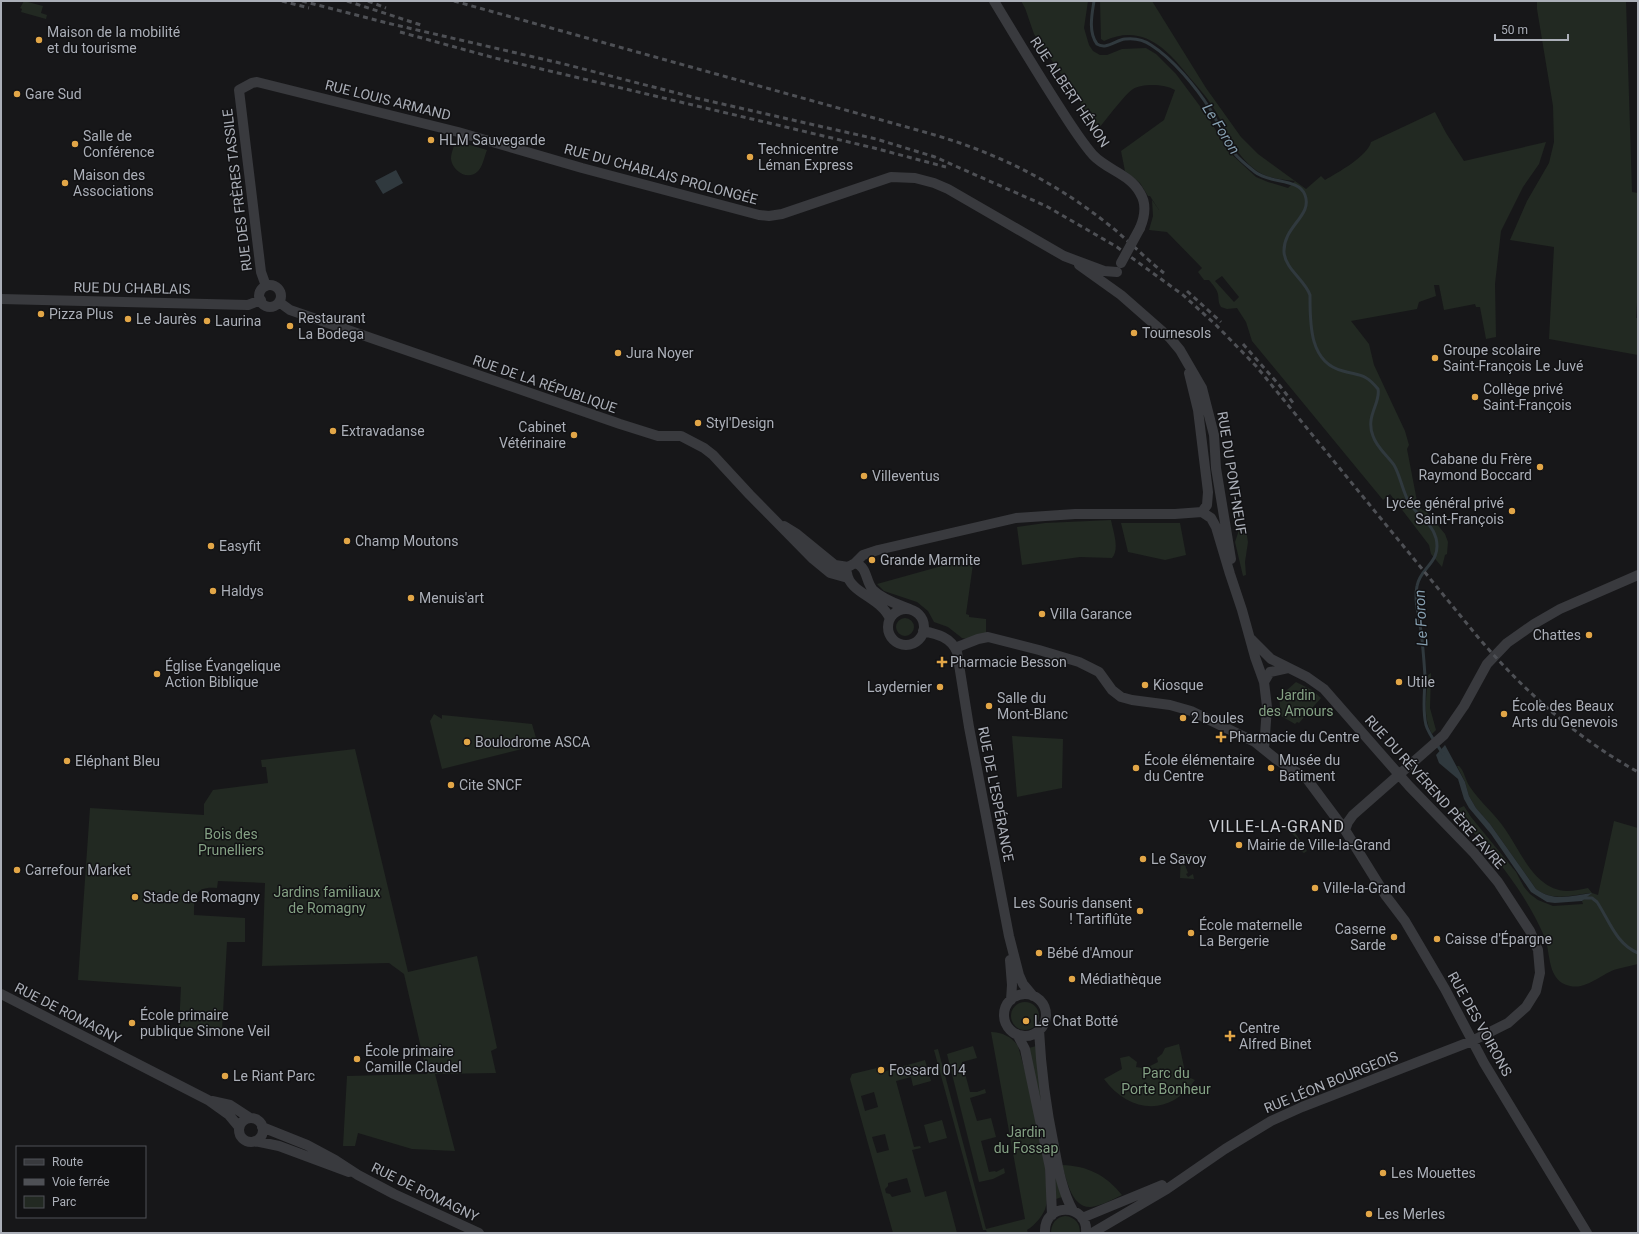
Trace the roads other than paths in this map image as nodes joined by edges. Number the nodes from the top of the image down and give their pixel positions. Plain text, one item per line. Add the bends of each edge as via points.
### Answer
1 (994, 1) edge
2 (239, 90) joint
3 (530, 154) joint
4 (1070, 259) junction
5 (1119, 268) junction
6 (266, 286) junction
7 (1121, 295) junction
8 (1, 299) edge
9 (261, 300) junction
10 (279, 302) junction
11 (1186, 359) junction
12 (1201, 435) junction
13 (1214, 435) junction
14 (1202, 512) junction
15 (778, 523) junction
16 (851, 565) junction
17 (1638, 575) edge
18 (848, 578) junction
19 (1238, 594) junction
20 (912, 610) junction
21 (890, 619) junction
22 (923, 631) junction
23 (1251, 639) junction
24 (955, 648) junction
25 (1288, 668) junction
26 (1264, 682) junction
27 (1264, 749) junction
28 (1400, 775) junction
29 (1346, 830) junction
30 (1009, 936) junction
31 (1, 994) edge
32 (1033, 996) junction
33 (1011, 1000) junction
34 (1039, 1030) junction
35 (1017, 1034) junction
36 (1472, 1041) junction
37 (208, 1100) junction
38 (250, 1118) junction
39 (239, 1127) junction
40 (262, 1127) junction
41 (255, 1141) junction
42 (1187, 1174) junction
43 (358, 1175) junction
44 (1073, 1211) junction
45 (1052, 1215) junction
46 (1082, 1218) junction
47 (479, 1233) edge
48 (1045, 1233) edge
49 (1086, 1233) edge
50 (1092, 1233) edge
51 (1587, 1233) edge

1 - 5 street, RUE ALBERT HÉNON, bridge via 1062,110 1093,154 1102,164 1130,180 1142,195 1145,208 1143,220
2 - 3 street, RUE LOUIS ARMAND via 257,82 458,132
2 - 6 street, RUE DES FRÈRES TASSILE via 261,272
3 - 4 street, RUE DU CHABLAIS PROLONGÉE via 764,216 789,212 884,179 911,177 948,189
4 - 5 street, RUE DU CHABLAIS PROLONGÉE via 1104,271
4 - 7 street, RUE DU CHABLAIS PROLONGÉE
5 - 7 street via 1115,284
6 - 9 street via 260,292
6 - 10 street via 273,285 279,289
7 - 11 street, RUE DU PONT-NEUF via 1170,338
8 - 9 street, RUE DU CHABLAIS via 248,305
9 - 10 street via 269,306
10 - 15 street, RUE DE LA RÉPUBLIQUE via 290,310 620,424 658,436 678,435 686,438 710,452
11 - 12 street, RUE DU PONT-NEUF
11 - 13 street, RUE DU PONT-NEUF via 1204,394
12 - 13 street via 1209,431
12 - 14 street, RUE DU PONT-NEUF via 1208,497 1206,508
13 - 19 street, RUE DU PONT-NEUF via 1218,482
14 - 16 street via 1068,514 1016,518 878,550
14 - 19 street, RUE DU PONT-NEUF via 1215,523
15 - 16 street, RUE DE LA RÉPUBLIQUE via 797,534 835,565
15 - 18 street, RUE DE LA RÉPUBLIQUE via 818,564 834,574
16 - 18 street via 847,571
16 - 20 street via 863,568 869,585 878,594
17 - 28 street via 1560,609 1512,640 1486,664 1464,706 1441,738
18 - 21 street, RUE DE LA RÉPUBLIQUE via 854,587 882,607
19 - 23 street, RUE DU PONT-NEUF
20 - 21 street via 898,611
20 - 22 street via 921,618
21 - 22 street via 890,634 901,644 916,641
22 - 24 street via 943,636
23 - 25 street, RUE DU RÉVÉREND PÈRE FAVRE via 1267,656
23 - 26 street, RUE DU PONT-NEUF
24 - 27 street, RUE DES VOIRONS via 988,637 1091,667 1099,672 1112,690 1121,697 1191,711 1242,735
24 - 30 street, RUE DE L'ESPÉRANCE
25 - 26 street via 1270,672
25 - 28 street, RUE DU RÉVÉREND PÈRE FAVRE via 1324,689
26 - 27 street, RUE DU PONT-NEUF via 1267,707
27 - 29 street, RUE DES VOIRONS via 1304,777
28 - 29 street via 1354,815
28 - 36 street, RUE DU RÉVÉREND PÈRE FAVRE via 1481,860 1511,902 1538,950 1540,973 1532,999 1511,1020
29 - 36 street, RUE DES VOIRONS via 1386,896 1405,920
30 - 32 street, RUE DE L'ESPÉRANCE via 1020,976
30 - 33 street, RUE DE L'ESPÉRANCE
31 - 37 street, RUE DE ROMAGNY
32 - 33 street via 1021,995
32 - 34 street via 1039,1000 1044,1010 1045,1019
33 - 35 street via 1006,1006 1004,1017 1008,1027
34 - 35 street via 1027,1036
34 - 44 street via 1047,1111 1063,1185
35 - 45 street via 1025,1049 1050,1168
36 - 42 street, RUE LÉON BOURGEOIS via 1283,1115
36 - 51 street, RUE DES VOIRONS
37 - 38 street, RUE DE ROMAGNY via 228,1104
37 - 39 street, RUE DE ROMAGNY via 229,1115
38 - 39 street via 242,1121
38 - 40 street via 258,1120
39 - 41 street via 244,1139
40 - 41 street via 261,1135
40 - 43 street, RUE DE ROMAGNY via 325,1154
41 - 43 street, RUE DE ROMAGNY via 279,1146
42 - 46 street, RUE LÉON BOURGEOIS
42 - 50 street, RUE LÉON BOURGEOIS via 1162,1192
43 - 47 street, RUE DE ROMAGNY via 424,1209
44 - 45 street via 1063,1210
44 - 46 street
45 - 48 street via 1046,1223
46 - 49 street

